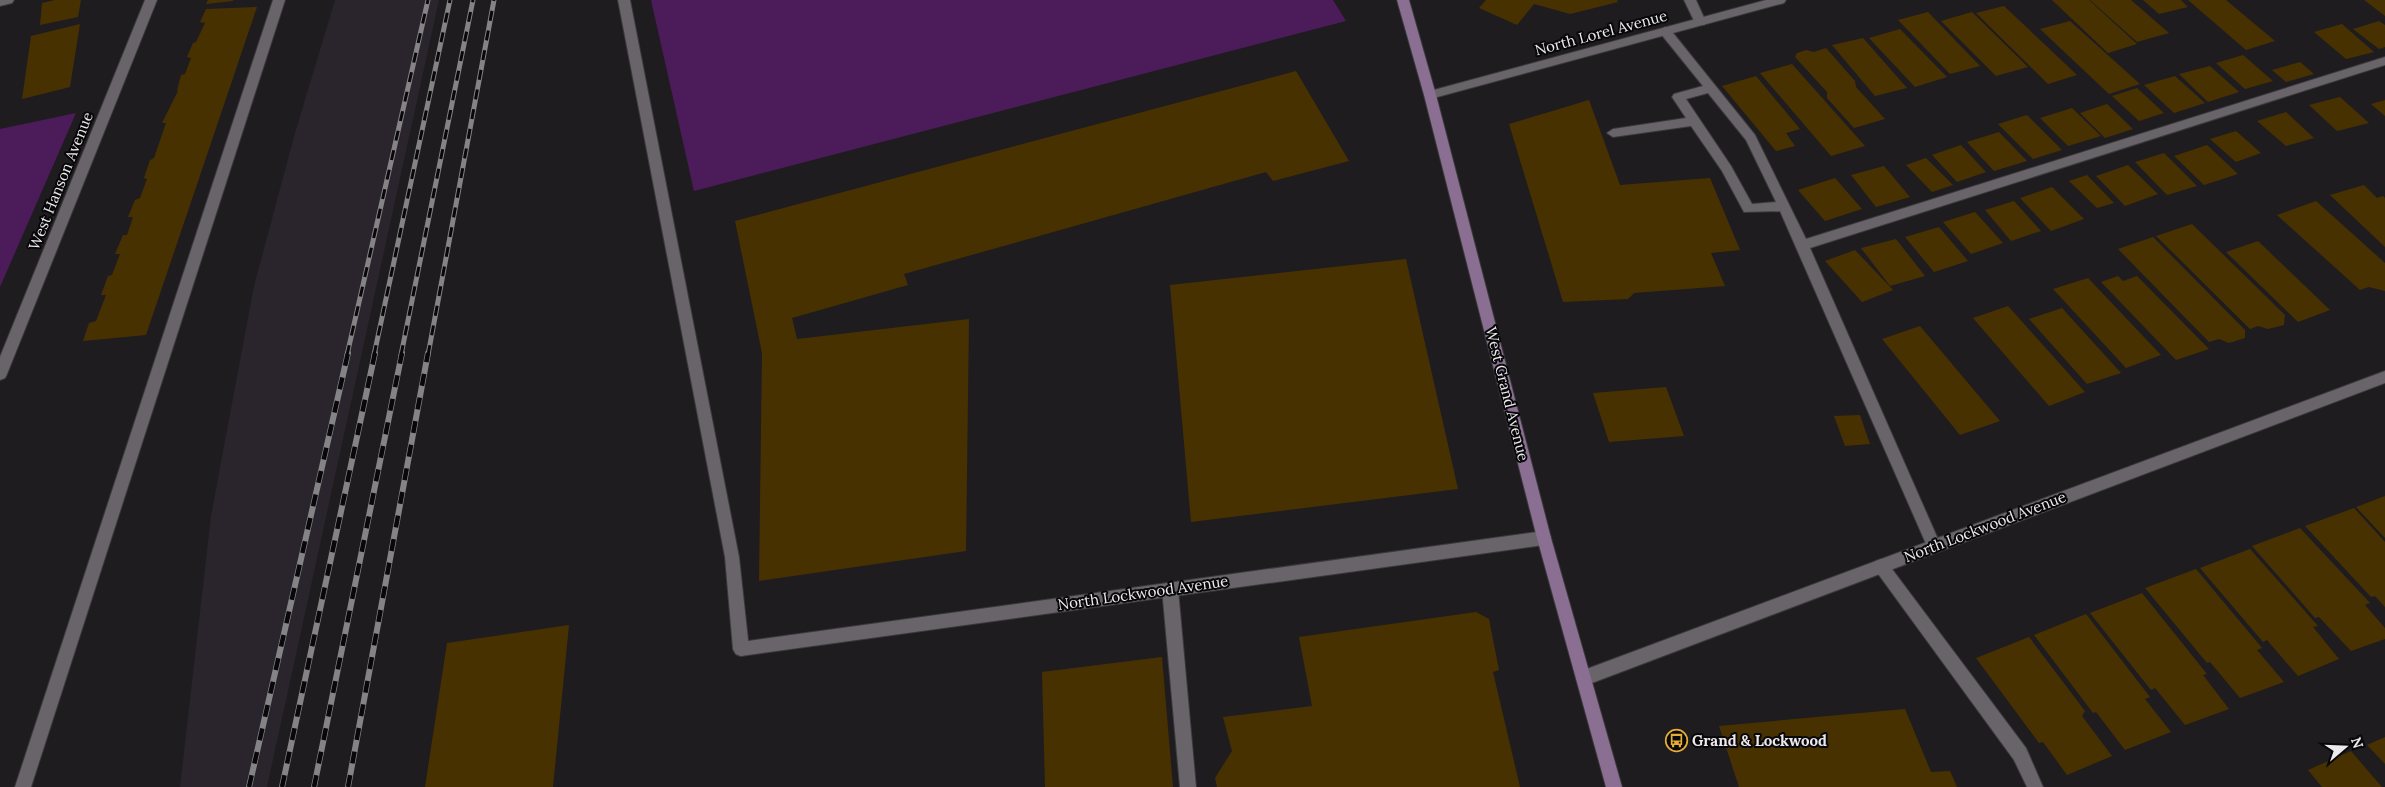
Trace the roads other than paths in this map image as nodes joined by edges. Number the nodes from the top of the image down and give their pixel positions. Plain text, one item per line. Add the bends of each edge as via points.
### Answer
1 (8, 0) edge
2 (151, 0) edge
3 (279, 0) edge
4 (624, 0) edge
5 (1403, 0) edge
6 (1690, 0) edge
7 (1780, 0) edge
8 (0, 2) edge
9 (1700, 22) junction
10 (1665, 32) junction
11 (2385, 61) edge
12 (1710, 88) junction
13 (1430, 95) junction
14 (1695, 121) junction
15 (1613, 133) dead end
16 (1784, 206) junction
17 (1803, 245) junction
18 (0, 374) edge
19 (2385, 377) edge
20 (1544, 538) junction
21 (1934, 546) junction
22 (1881, 566) junction
23 (1170, 589) junction
24 (1584, 678) junction
25 (24, 787) edge
26 (1188, 787) edge
27 (1614, 787) edge
28 (2036, 787) edge

1 - 8 street
2 - 18 street, West Hanson Avenue
3 - 25 street
4 - 23 street, North Lockwood Avenue via 732,557 741,649
5 - 13 main road, West Grand Avenue
6 - 9 street
7 - 9 street, North Lorel Avenue
9 - 10 street, North Lorel Avenue
10 - 12 street
10 - 13 street, North Lorel Avenue
11 - 17 street
12 - 14 lane via 1678,96
12 - 16 street via 1751,138
13 - 20 main road, West Grand Avenue
14 - 15 street
14 - 16 street via 1727,169 1748,209
16 - 17 street
17 - 21 street
19 - 21 street, North Lockwood Avenue
20 - 23 street, North Lockwood Avenue
20 - 24 main road, West Grand Avenue
21 - 22 street, North Lockwood Avenue
22 - 24 street, North Lockwood Avenue
22 - 28 street via 2020,754
23 - 26 street
24 - 27 main road, West Grand Avenue

